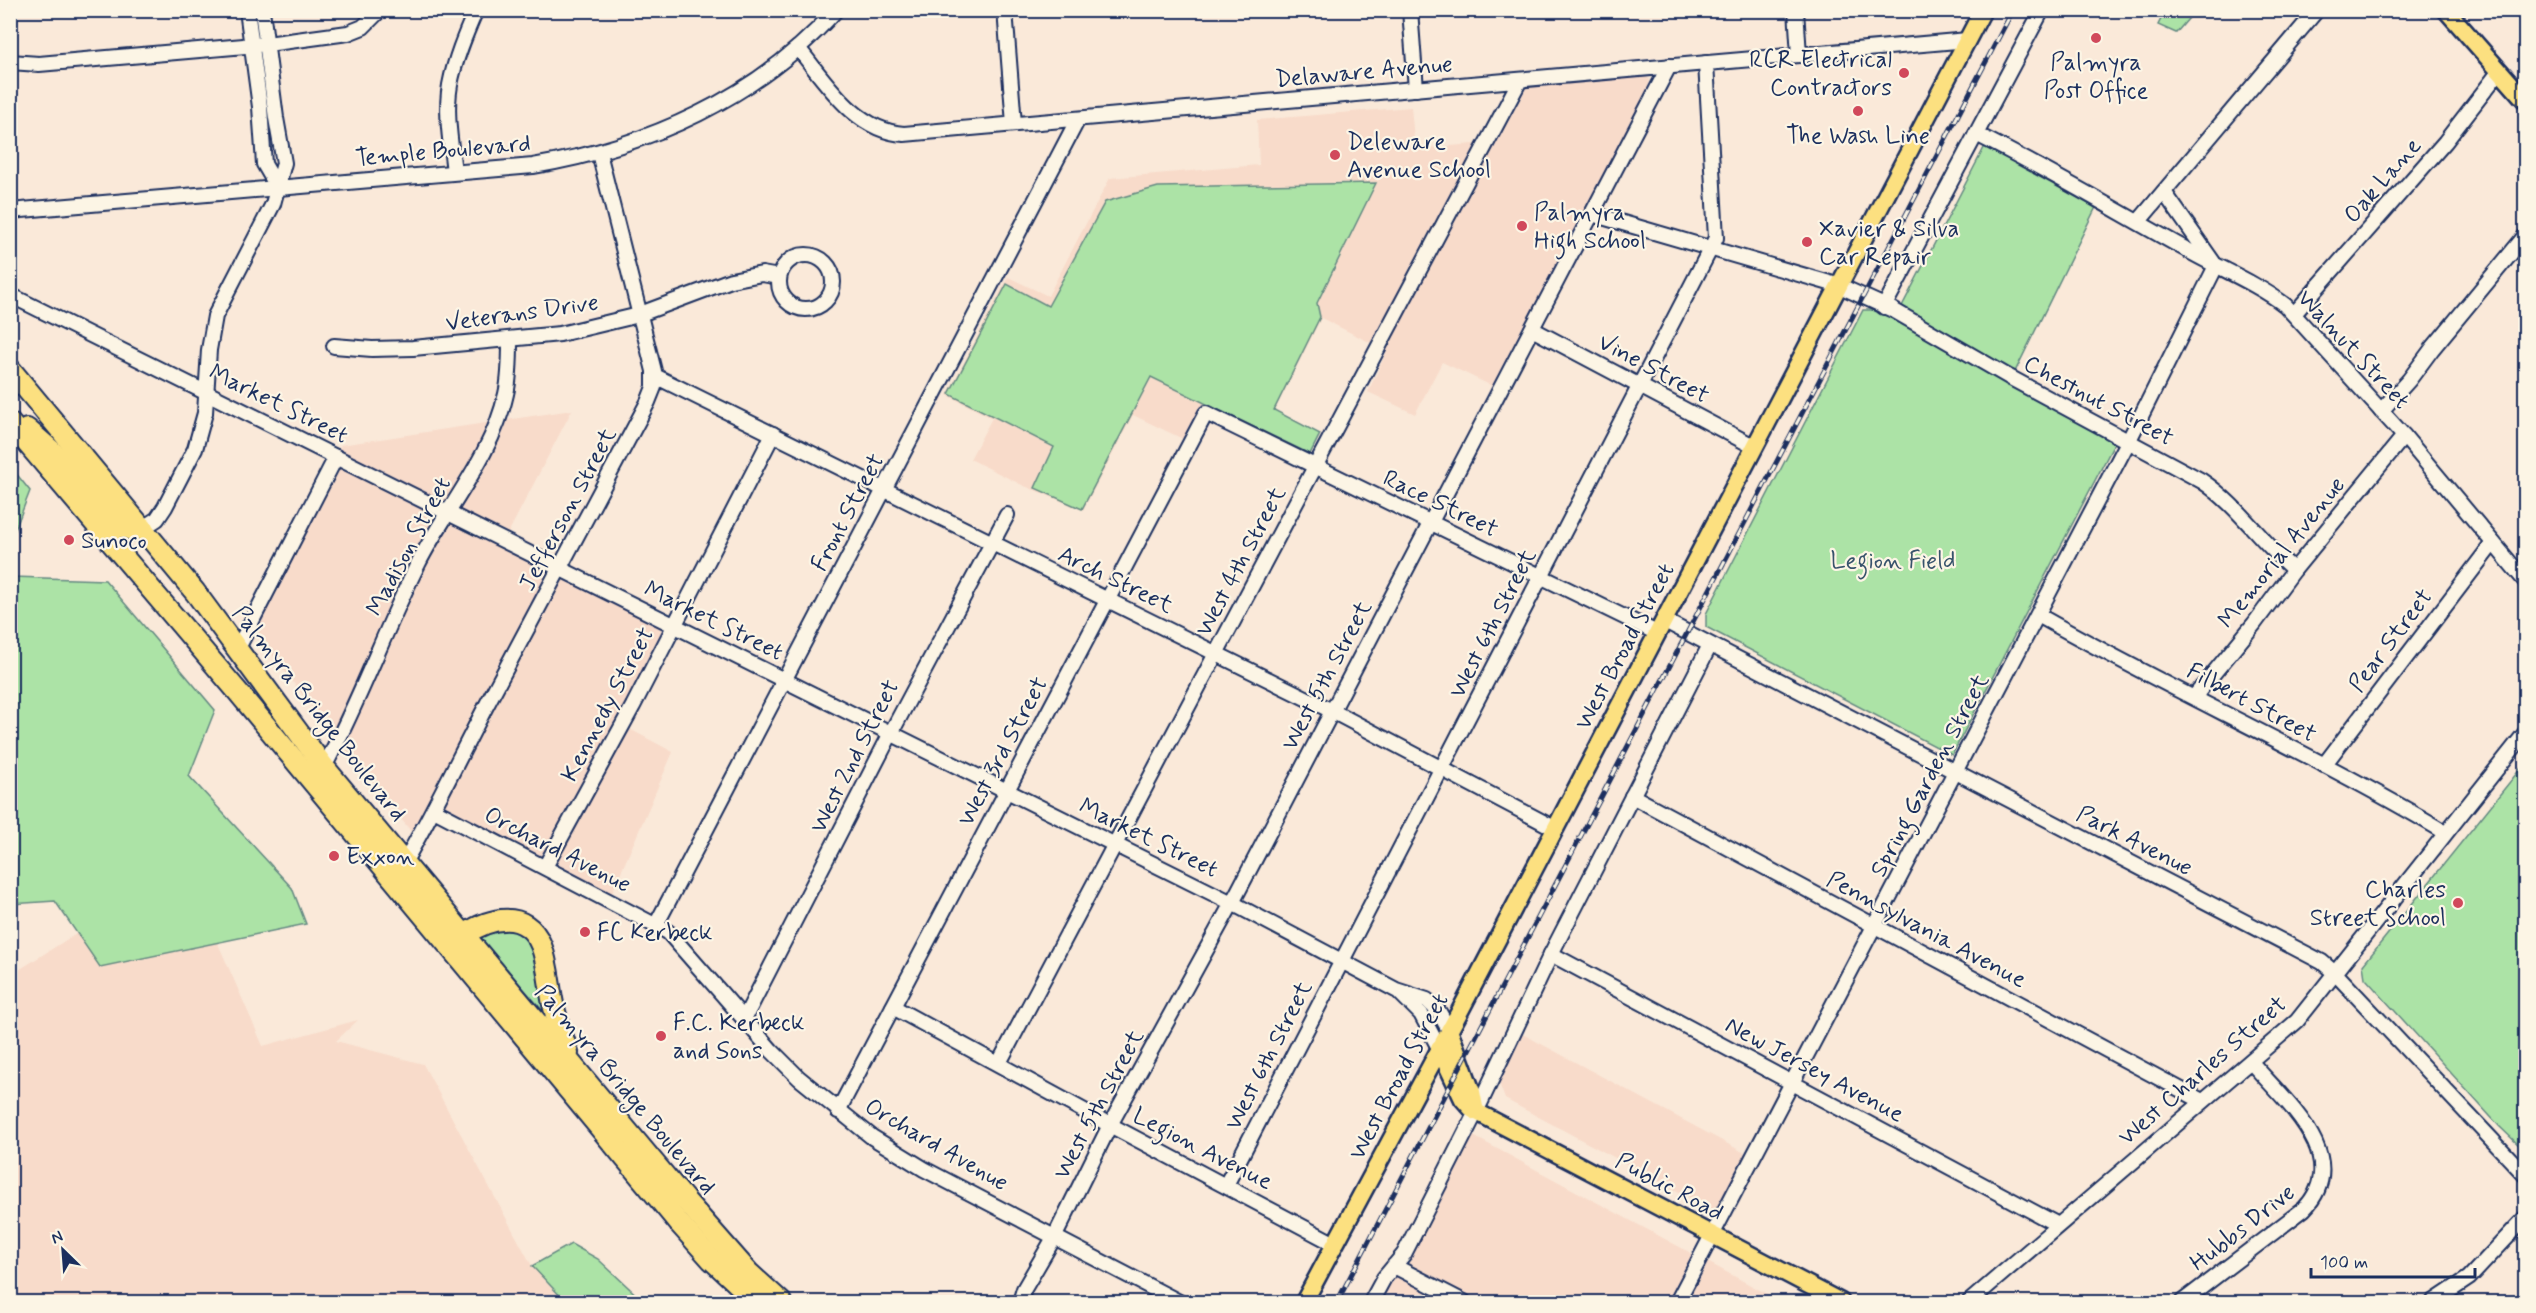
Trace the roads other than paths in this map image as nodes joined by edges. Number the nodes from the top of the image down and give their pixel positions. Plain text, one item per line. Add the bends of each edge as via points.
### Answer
1 (247, 10) edge
2 (262, 10) edge
3 (380, 10) edge
4 (476, 10) edge
5 (836, 10) edge
6 (1005, 10) edge
7 (1410, 10) edge
8 (1796, 10) edge
9 (1983, 10) edge
10 (2042, 10) edge
11 (2317, 10) edge
12 (2446, 10) edge
13 (1968, 40) junction
14 (251, 45) junction
15 (267, 45) junction
16 (798, 48) junction
17 (1798, 55) junction
18 (10, 62) edge
19 (1706, 63) junction
20 (1669, 66) junction
21 (2499, 72) junction
22 (1520, 80) junction
23 (1416, 89) junction
24 (2526, 101) edge
25 (276, 118) junction
26 (1078, 119) junction
27 (260, 120) junction
28 (1014, 124) junction
29 (1976, 134) junction
30 (599, 153) junction
31 (454, 172) junction
32 (278, 188) junction
33 (2164, 192) junction
34 (10, 211) edge
35 (1592, 214) junction
36 (2139, 221) junction
37 (2526, 234) edge
38 (1710, 249) junction
39 (2216, 266) junction
40 (779, 277) junction
41 (1840, 286) junction
42 (10, 295) edge
43 (1884, 307) junction
44 (641, 314) junction
45 (2294, 314) junction
46 (1532, 329) junction
47 (510, 340) junction
48 (334, 346) dead end
49 (10, 369) edge
50 (655, 375) junction
51 (1640, 386) junction
52 (208, 393) junction
53 (2381, 411) junction
54 (1206, 413) joint
55 (10, 416) edge
56 (10, 423) edge
57 (773, 434) junction
58 (2404, 436) junction
59 (2129, 440) junction
60 (1755, 447) junction
61 (336, 457) junction
62 (1315, 466) junction
63 (884, 489) junction
64 (448, 513) junction
65 (1007, 515) dead end
66 (1431, 522) junction
67 (143, 528) junction
68 (992, 543) junction
69 (2493, 543) junction
70 (2521, 566) edge
71 (561, 569) junction
72 (2294, 570) junction
73 (1541, 576) junction
74 (2526, 582) edge
75 (1107, 600) junction
76 (2038, 615) junction
77 (674, 625) junction
78 (1661, 627) junction
79 (1710, 645) junction
80 (237, 650) junction
81 (1216, 654) junction
82 (785, 680) junction
83 (2194, 697) junction
84 (1332, 711) junction
85 (2526, 732) edge
86 (891, 733) junction
87 (2324, 765) junction
88 (324, 767) junction
89 (1441, 770) junction
90 (1956, 772) junction
91 (1006, 791) junction
92 (1632, 796) junction
93 (434, 810) junction
94 (1556, 829) junction
95 (2445, 832) junction
96 (1115, 845) junction
97 (404, 863) junction
98 (545, 867) junction
99 (1232, 903) junction
100 (656, 925) junction
101 (1875, 927) junction
102 (464, 935) junction
103 (1551, 954) junction
104 (1341, 961) junction
105 (2336, 974) junction
106 (1396, 990) junction
107 (892, 1006) junction
108 (744, 1019) junction
109 (1449, 1030) junction
110 (1439, 1048) junction
111 (2251, 1062) junction
112 (571, 1064) junction
113 (999, 1064) junction
114 (1794, 1083) junction
115 (2202, 1101) junction
116 (838, 1111) junction
117 (1476, 1112) junction
118 (1110, 1125) junction
119 (2526, 1176) edge
120 (1226, 1185) junction
121 (2526, 1217) edge
122 (2058, 1225) junction
123 (1712, 1235) junction
124 (1055, 1236) junction
125 (1335, 1244) junction
126 (1394, 1266) junction
127 (757, 1302) edge
128 (781, 1302) edge
129 (1020, 1302) edge
130 (1179, 1302) edge
131 (1304, 1302) edge
132 (1371, 1302) edge
133 (1464, 1302) edge
134 (1677, 1302) edge
135 (1841, 1302) edge
136 (1969, 1302) edge
137 (2182, 1302) edge
138 (2433, 1302) edge

1 - 14 street
2 - 15 street
3 - 15 street via 356,31
4 - 31 street via 461,44 450,86 448,122
5 - 16 street, Temple Boulevard
6 - 28 street
7 - 23 street
8 - 17 street
9 - 13 main road, West Broad Street
10 - 29 street
11 - 33 street
12 - 21 main road
13 - 17 street, Delaware Avenue
13 - 41 main road, West Broad Street
14 - 15 street
14 - 18 street via 39,64
14 - 27 street
15 - 25 street
16 - 28 street, Delaware Avenue via 844,103 877,129 903,134
16 - 30 street, Temple Boulevard via 739,91 697,115 646,138
17 - 19 street, Delaware Avenue
19 - 20 street, Delaware Avenue
19 - 38 street, West 6th Street via 1716,238
20 - 22 street, Delaware Avenue
20 - 35 street, West 5th Street
21 - 24 main road
21 - 45 street, Oak Lane via 2445,142
22 - 23 street, Delaware Avenue
22 - 62 street, West 4th Street
23 - 26 street, Delaware Avenue
25 - 27 street
25 - 32 street via 284,163
26 - 28 street, Delaware Avenue
26 - 63 street, Front Street
27 - 32 street via 264,164
29 - 36 street, Walnut Street
29 - 43 street
30 - 31 street, Temple Boulevard via 533,166
30 - 44 street, Jefferson Street
31 - 32 street, Temple Boulevard
32 - 34 street, Temple Boulevard
32 - 52 street via 215,316
33 - 36 street
33 - 39 street
35 - 38 street, Chestnut Street
35 - 46 street, West 5th Street
36 - 39 street, Walnut Street
37 - 53 street
38 - 41 street, Chestnut Street
38 - 51 street, West 6th Street
39 - 45 street, Walnut Street via 2269,294
39 - 59 street, Spring Garden Street
40 - 40 street via 782,295 791,305 802,309 822,305 833,288 830,269 814,256 794,258
40 - 44 street, Veterans Drive via 762,274 731,280
41 - 43 street, Chestnut Street
41 - 60 main road, West Broad Street
42 - 52 street, Market Street
43 - 59 street, Chestnut Street
44 - 47 street, Veterans Drive via 580,330
44 - 50 street, Jefferson Street
45 - 53 street, Walnut Street
46 - 51 street, Vine Street
46 - 66 street, West 5th Street
47 - 48 street, Veterans Drive via 388,349
47 - 64 street, Madison Street via 510,369 502,408 468,482
49 - 67 highway, Palmyra Bridge Boulevard
50 - 57 street, Arch Street
50 - 71 street, Jefferson Street via 648,402
51 - 60 street, Vine Street
51 - 73 street, West 6th Street
52 - 61 street, Market Street
52 - 67 street via 202,427 187,468 161,514
53 - 58 street, Walnut Street
54 - 62 street, Race Street
54 - 75 street, West 3rd Street
55 - 67 highway via 59,456 121,527
56 - 127 highway, Palmyra Bridge Boulevard via 672,1215
57 - 63 street, Arch Street
57 - 77 street, Kennedy Street
58 - 69 street, Walnut Street
58 - 72 street, Memorial Avenue
59 - 72 street, Chestnut Street via 2216,491
59 - 76 street, Spring Garden Street
60 - 78 main road, West Broad Street
61 - 64 street, Market Street
61 - 80 street
62 - 66 street, Race Street
62 - 81 street, West 4th Street
63 - 68 street, Arch Street
63 - 82 street, Front Street
64 - 71 street, Market Street
64 - 88 street, Madison Street via 417,565 351,716
65 - 68 street, West 2nd Street
66 - 73 street, Race Street
66 - 84 street, West 5th Street
67 - 80 highway, Palmyra Bridge Boulevard
68 - 75 street, Arch Street
68 - 86 street, West 2nd Street
69 - 70 street, Walnut Street
69 - 87 street, Pear Street
70 - 74 street, Walnut Street
71 - 77 street, Market Street
71 - 93 street, Jefferson Street
72 - 83 street, Memorial Avenue
73 - 78 street, Race Street
73 - 89 street, West 6th Street
75 - 81 street, Arch Street
75 - 91 street, West 3rd Street
76 - 83 street, Filbert Street
76 - 90 street, Spring Garden Street
77 - 82 street, Market Street
77 - 98 street, Kennedy Street
78 - 79 street, Park Avenue
78 - 94 main road, West Broad Street
79 - 90 street, Park Avenue
79 - 92 street
80 - 88 highway, Palmyra Bridge Boulevard
81 - 84 street, Arch Street
81 - 96 street, West 4th Street
82 - 86 street, Market Street
82 - 100 street, Front Street
83 - 87 street, Filbert Street
84 - 89 street, Arch Street
84 - 99 street, West 5th Street
85 - 95 street, West Charles Street
86 - 91 street, Market Street
86 - 108 street, West 2nd Street
87 - 95 street, Filbert Street
88 - 97 highway, Palmyra Bridge Boulevard
89 - 94 street, Arch Street
89 - 104 street, West 6th Street
90 - 101 street, Spring Garden Street
90 - 105 street, Park Avenue via 2322,962
91 - 96 street, Market Street
91 - 107 street, West 3rd Street
92 - 101 street, Pennsylvania Avenue
92 - 103 street
93 - 97 street, Jefferson Street
93 - 98 street, Orchard Avenue
94 - 109 main road, West Broad Street
95 - 105 street, West Charles Street
96 - 99 street, Market Street
96 - 113 street, West 4th Street
97 - 102 highway, Palmyra Bridge Boulevard
98 - 100 street, Orchard Avenue
99 - 104 street, Market Street
99 - 118 street, West 5th Street
100 - 108 street, Orchard Avenue via 677,941
101 - 114 street, Spring Garden Street
101 - 115 street, Pennsylvania Avenue
102 - 112 highway, Palmyra Bridge Boulevard
102 - 112 highway via 479,925 500,919 521,924 534,933 543,952
103 - 114 street, New Jersey Avenue
103 - 117 street
104 - 106 street, Market Street
104 - 120 street, West 6th Street
105 - 111 street, West Charles Street via 2297,1021
105 - 119 street, Park Avenue
106 - 109 street, Market Street via 1427,1000
106 - 110 street, Market Street via 1421,1014
107 - 113 street, Legion Avenue
107 - 116 street, West 3rd Street
108 - 116 street, Orchard Avenue via 798,1078
109 - 110 main road, West Broad Street
109 - 117 main road
110 - 117 main road, Public Road via 1463,1099
110 - 125 main road, West Broad Street
111 - 115 street, West Charles Street
111 - 137 street, Hubbs Drive via 2315,1140 2322,1162 2320,1186 2304,1209
112 - 128 highway, Palmyra Bridge Boulevard via 718,1239
113 - 118 street, Legion Avenue
114 - 122 street, New Jersey Avenue
114 - 123 street, Spring Garden Street
115 - 122 street, West Charles Street
116 - 124 street, Orchard Avenue via 924,1169
117 - 123 main road, Public Road
117 - 126 street via 1404,1254
118 - 120 street, Legion Avenue
118 - 124 street, West 5th Street
120 - 125 street, Legion Avenue
121 - 138 street via 2469,1278
122 - 136 street, West Charles Street
123 - 134 street, Spring Garden Street
123 - 135 main road, Public Road
124 - 129 street, West 5th Street
124 - 130 street, Orchard Avenue
125 - 131 main road, West Broad Street
126 - 132 street
126 - 133 street

